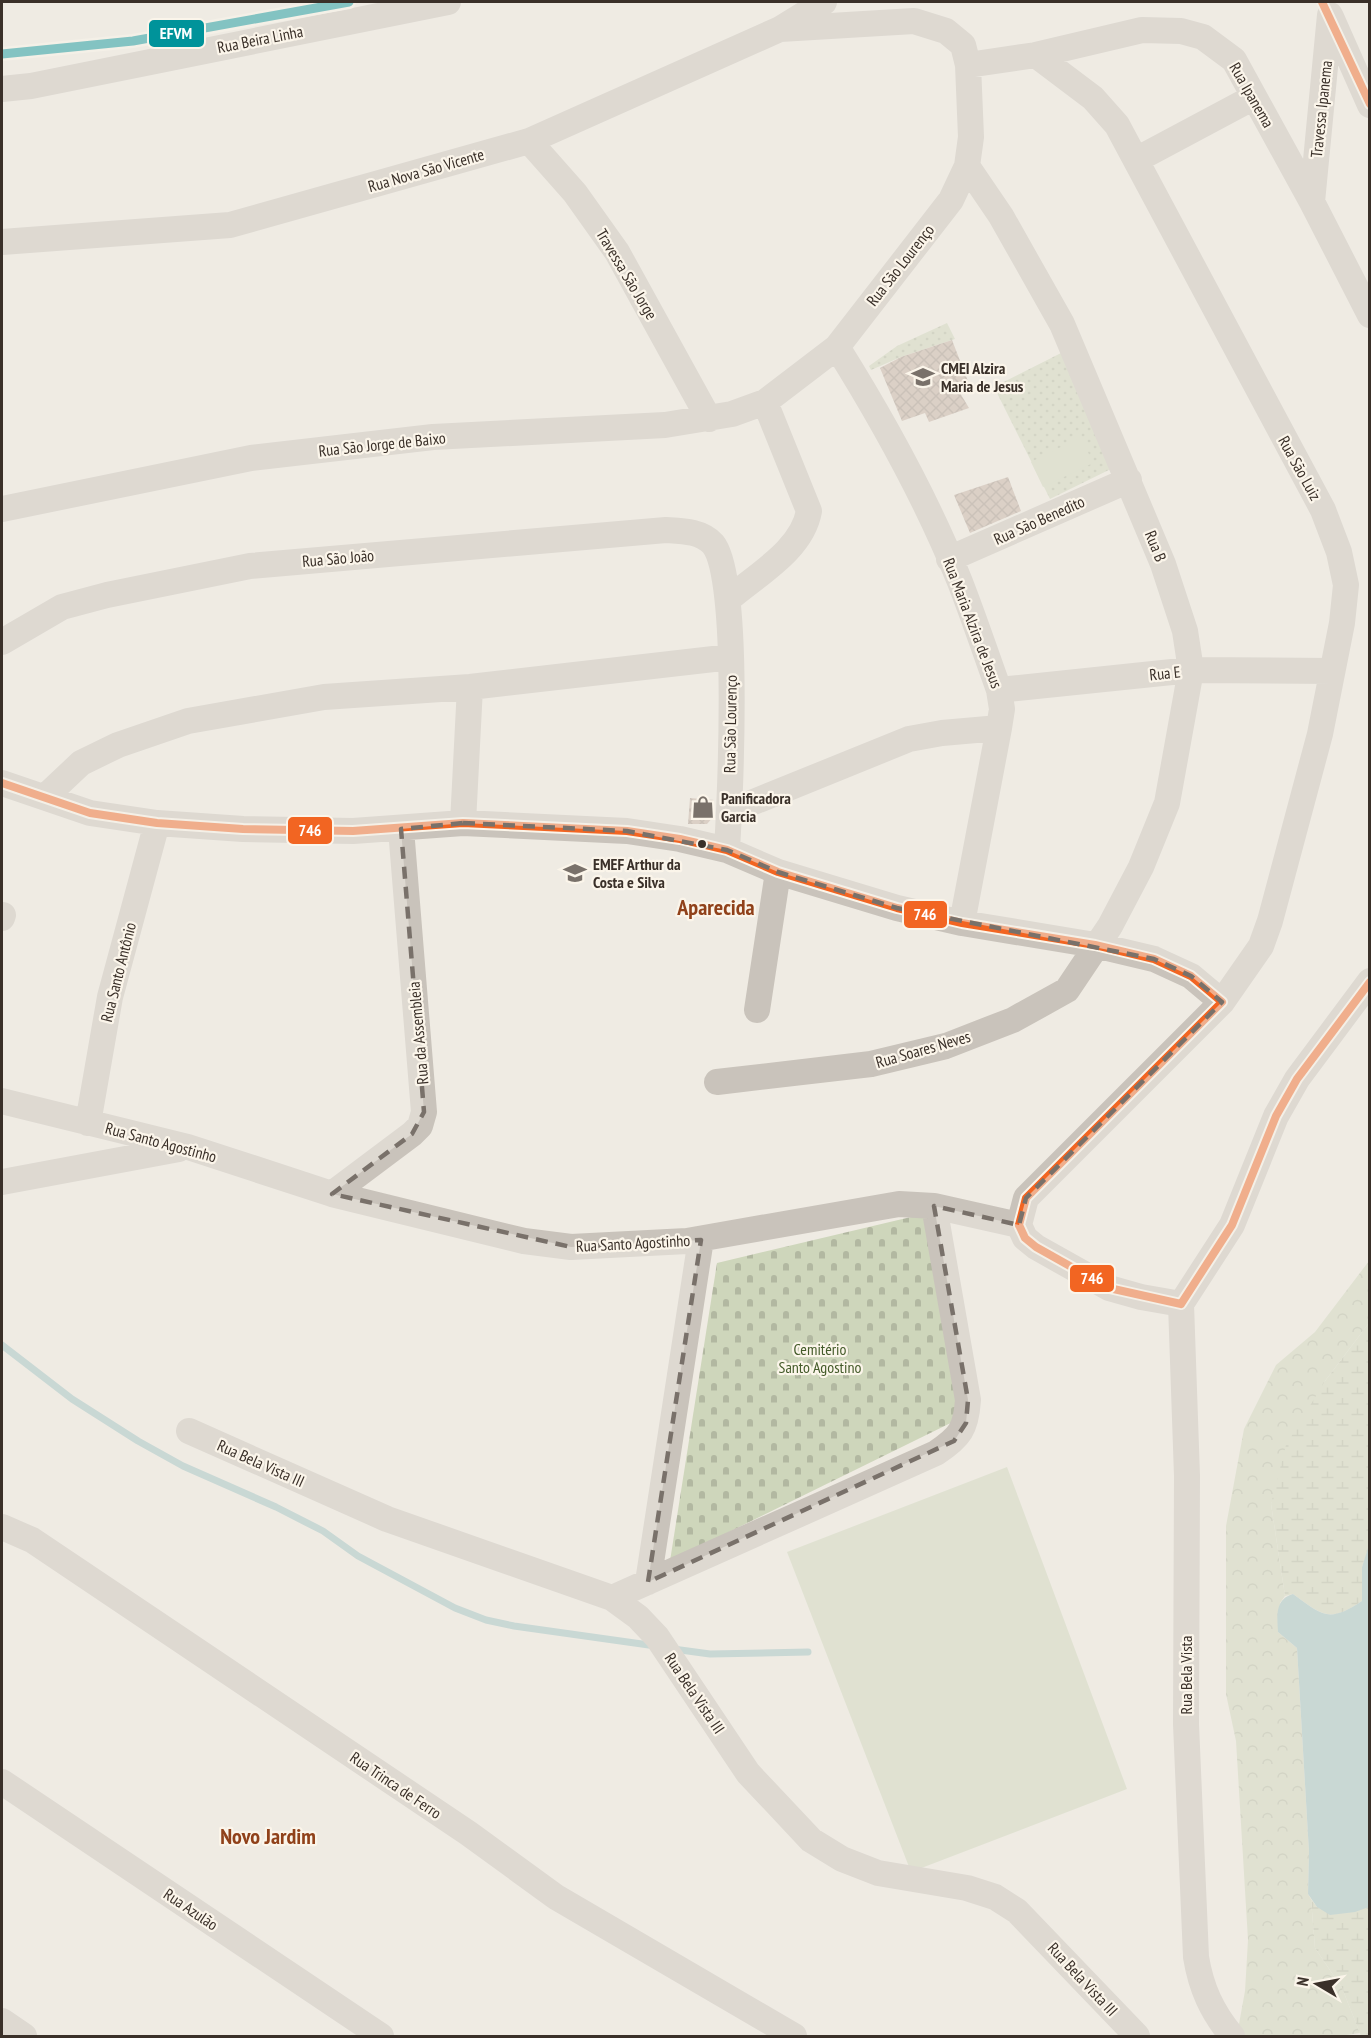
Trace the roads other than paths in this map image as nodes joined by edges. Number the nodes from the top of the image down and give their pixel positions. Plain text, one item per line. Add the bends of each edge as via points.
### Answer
1 (448, 2) edge
2 (824, 2) edge
3 (1326, 8) edge
4 (780, 29) junction
5 (1036, 55) junction
6 (968, 65) junction
7 (2, 89) edge
8 (1254, 97) junction
9 (1370, 105) edge
10 (529, 141) junction
11 (1136, 160) junction
12 (967, 166) junction
13 (1312, 202) junction
14 (2, 242) edge
15 (1370, 315) edge
16 (837, 347) junction
17 (765, 402) junction
18 (709, 419) junction
19 (1130, 480) junction
20 (8, 504) edge
21 (687, 531) joint
22 (949, 559) junction
23 (729, 598) junction
24 (2, 642) edge
25 (731, 657) junction
26 (1191, 670) junction
27 (1332, 671) junction
28 (470, 687) junction
29 (999, 690) junction
30 (999, 728) junction
31 (2, 783) edge
32 (46, 796) junction
33 (729, 812) junction
34 (157, 823) junction
35 (463, 823) junction
36 (401, 829) junction
37 (727, 850) junction
38 (778, 872) junction
39 (962, 923) junction
40 (1095, 945) junction
41 (1370, 981) edge
42 (1222, 1002) junction
43 (757, 1010) dead end
44 (717, 1082) dead end
45 (2, 1101) edge
46 (88, 1123) junction
47 (188, 1147) junction
48 (4, 1181) edge
49 (332, 1194) junction
50 (934, 1206) junction
51 (1019, 1225) junction
52 (701, 1239) junction
53 (1181, 1304) junction
54 (189, 1431) dead end
55 (2, 1527) edge
56 (648, 1582) junction
57 (612, 1598) junction
58 (2, 1782) edge
59 (2, 2021) edge
60 (24, 2037) edge
61 (381, 2037) edge
62 (794, 2037) edge
63 (1137, 2037) edge
64 (1232, 2037) edge

1 - 7 street, Rua Beira Linha
2 - 4 street, Rua Nova São Vicente
3 - 9 street
3 - 13 street, Travessa Ipanema
4 - 6 street, Rua São Lourenço via 914,21 946,31 963,45
4 - 10 street, Rua Nova São Vicente
5 - 6 street
5 - 8 street, Rua Ipanema via 1142,30 1181,31 1203,37 1234,60
5 - 11 street, Rua São Luiz via 1094,99 1117,125
6 - 12 street, Rua São Lourenço via 971,137
8 - 11 street
8 - 13 street, Rua Ipanema
10 - 14 street, Rua Nova São Vicente via 230,225
10 - 18 street, Travessa São Jorge via 575,193 617,252
11 - 27 street, Rua São Luiz via 1323,510 1340,552 1346,585
12 - 16 street, Rua São Lourenço via 951,200
12 - 19 street, Rua B via 1001,216 1062,324
13 - 15 street, Rua Ipanema
16 - 17 street, Rua São Lourenço
16 - 22 street, Rua Maria Alzira de Jesus via 913,478
17 - 18 street, Rua São Jorge de Baixo
17 - 23 street via 808,511 806,527 795,543
18 - 20 street, Rua São Jorge de Baixo via 665,426 433,437 251,458
19 - 22 street, Rua São Benedito
19 - 26 street, Rua B via 1185,631
21 - 23 street, Rua São Lourenço via 713,544
21 - 24 street, Rua São João via 250,566 62,608
22 - 29 street, Rua Maria Alzira de Jesus
23 - 25 street, Rua São Lourenço
25 - 28 street
25 - 33 street, Rua São Lourenço
26 - 27 street, Rua E
26 - 29 street, Rua E
26 - 40 street, Rua B via 1167,803 1141,867 1110,926
27 - 42 street, Rua São Luiz via 1320,734 1270,921 1261,946
28 - 32 street via 324,697 188,721 81,762
28 - 35 street
29 - 30 street, Rua Maria Alzira de Jesus
30 - 33 street via 909,739
30 - 39 street, Rua Maria Alzira de Jesus
31 - 32 street
32 - 34 street via 90,813
33 - 37 street, Rua São Lourenço
34 - 36 street via 255,830
34 - 46 street, Rua Santo Antônio via 110,997
35 - 36 street
35 - 37 street via 627,831
36 - 49 street, Rua da Assembleia via 424,1112 420,1126 412,1134
37 - 38 street
38 - 39 street
38 - 43 street
39 - 40 street
40 - 42 street via 1154,959 1191,976
40 - 44 street, Rua Soares Neves via 1067,990 1014,1020 946,1046 872,1064
41 - 53 street via 1297,1080 1276,1116 1232,1225
42 - 51 street, Rua São Luiz via 1026,1198
45 - 46 street, Rua Santo Agostinho
46 - 47 street, Rua Santo Agostinho
47 - 48 street
47 - 49 street, Rua Santo Agostinho
49 - 52 street, Rua Santo Agostinho via 524,1241 571,1247
50 - 51 street, Rua Santo Agostinho
50 - 52 street, Rua Santo Agostinho via 899,1204
50 - 56 street via 968,1400 966,1423 954,1441 936,1453
51 - 53 street via 1025,1238 1036,1247 1109,1288
52 - 56 street
53 - 64 street, Rua Bela Vista via 1187,1476 1186,1724 1196,1957 1204,1993 1216,2018
54 - 57 street, Rua Bela Vista III via 387,1519
55 - 62 street, Rua Trinca de Ferro via 41,1546 468,1833 556,1897
56 - 57 street
57 - 63 street, Rua Bela Vista III via 657,1637 748,1773 811,1840 842,1859 878,1873 967,1888 995,1897 1017,1911
58 - 61 street, Rua Azulão
59 - 60 street

